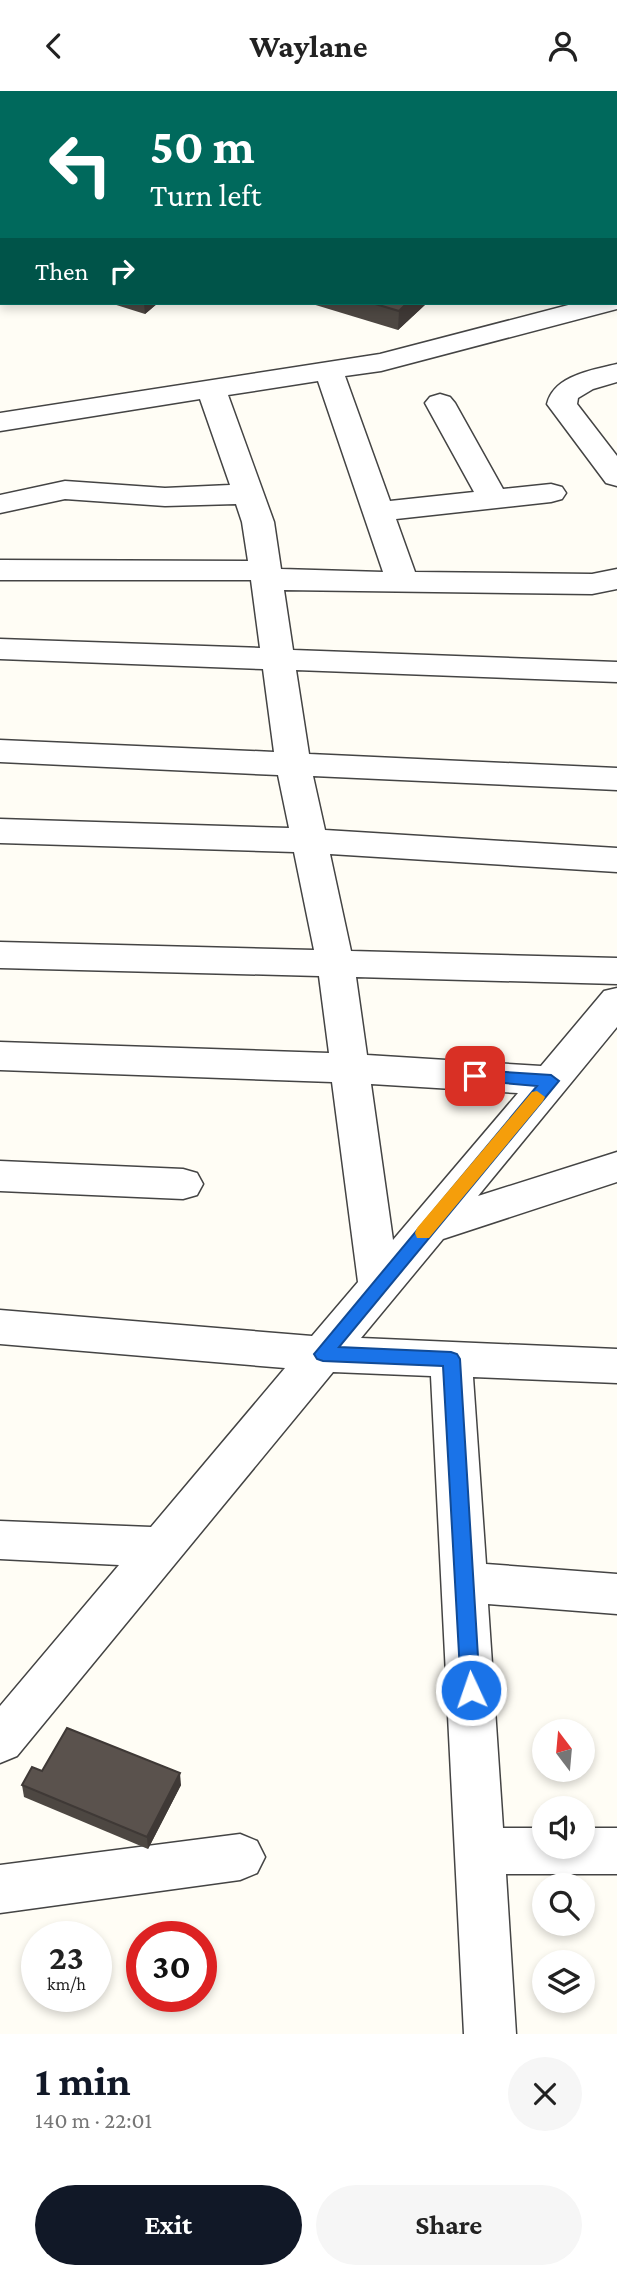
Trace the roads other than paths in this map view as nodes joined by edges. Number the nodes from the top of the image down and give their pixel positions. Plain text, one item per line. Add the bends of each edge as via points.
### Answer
1 (600, 305) edge
2 (329, 371) junction
3 (617, 373) edge
4 (211, 389) junction
5 (440, 403) dead end
6 (0, 422) edge
7 (617, 477) edge
8 (551, 493) dead end
9 (248, 494) junction
10 (494, 500) junction
11 (0, 503) edge
12 (378, 512) junction
13 (0, 570) edge
14 (266, 576) junction
15 (617, 579) edge
16 (402, 581) junction
17 (0, 649) edge
18 (279, 660) junction
19 (617, 671) edge
20 (0, 751) edge
21 (293, 764) junction
22 (617, 779) edge
23 (0, 831) edge
24 (311, 841) junction
25 (617, 860) edge
26 (0, 955) edge
27 (336, 965) junction
28 (617, 971) edge
29 (617, 1001) edge
30 (603, 1030) edge
31 (0, 1056) edge
32 (350, 1068) junction
33 (551, 1081) junction
34 (617, 1167) edge
35 (0, 1176) edge
36 (183, 1184) dead end
37 (427, 1228) junction
38 (379, 1286) junction
39 (0, 1327) edge
40 (323, 1354) junction
41 (451, 1359) junction
42 (617, 1366) edge
43 (0, 1540) edge
44 (162, 1547) junction
45 (465, 1582) junction
46 (617, 1594) edge
47 (0, 1741) edge
48 (480, 1851) junction
49 (617, 1851) edge
50 (240, 1857) dead end
51 (0, 1889) edge
52 (490, 2034) edge

1 - 2 street via 381,362
2 - 4 street
2 - 12 street
3 - 7 street via 566,391 562,398
4 - 6 street
4 - 9 street
5 - 10 street
8 - 10 street
9 - 11 street via 165,497 65,491
9 - 14 street via 258,523
10 - 12 street
12 - 16 street
13 - 14 street
14 - 16 street
14 - 18 street
15 - 16 street via 592,583
17 - 18 street
18 - 19 street
18 - 21 street
20 - 21 street
21 - 22 street
21 - 24 street
23 - 24 street
24 - 25 street
24 - 27 street
26 - 27 street
27 - 28 street
27 - 32 street
29 - 30 street
30 - 33 street
31 - 32 street
32 - 33 street
32 - 38 street
33 - 37 street
34 - 37 street
35 - 36 street
37 - 38 street
38 - 40 street
39 - 40 street
40 - 41 street
40 - 44 street
41 - 42 street
41 - 45 street
43 - 44 street
44 - 47 street
45 - 46 street
45 - 48 street
48 - 49 street
48 - 52 street
50 - 51 street

